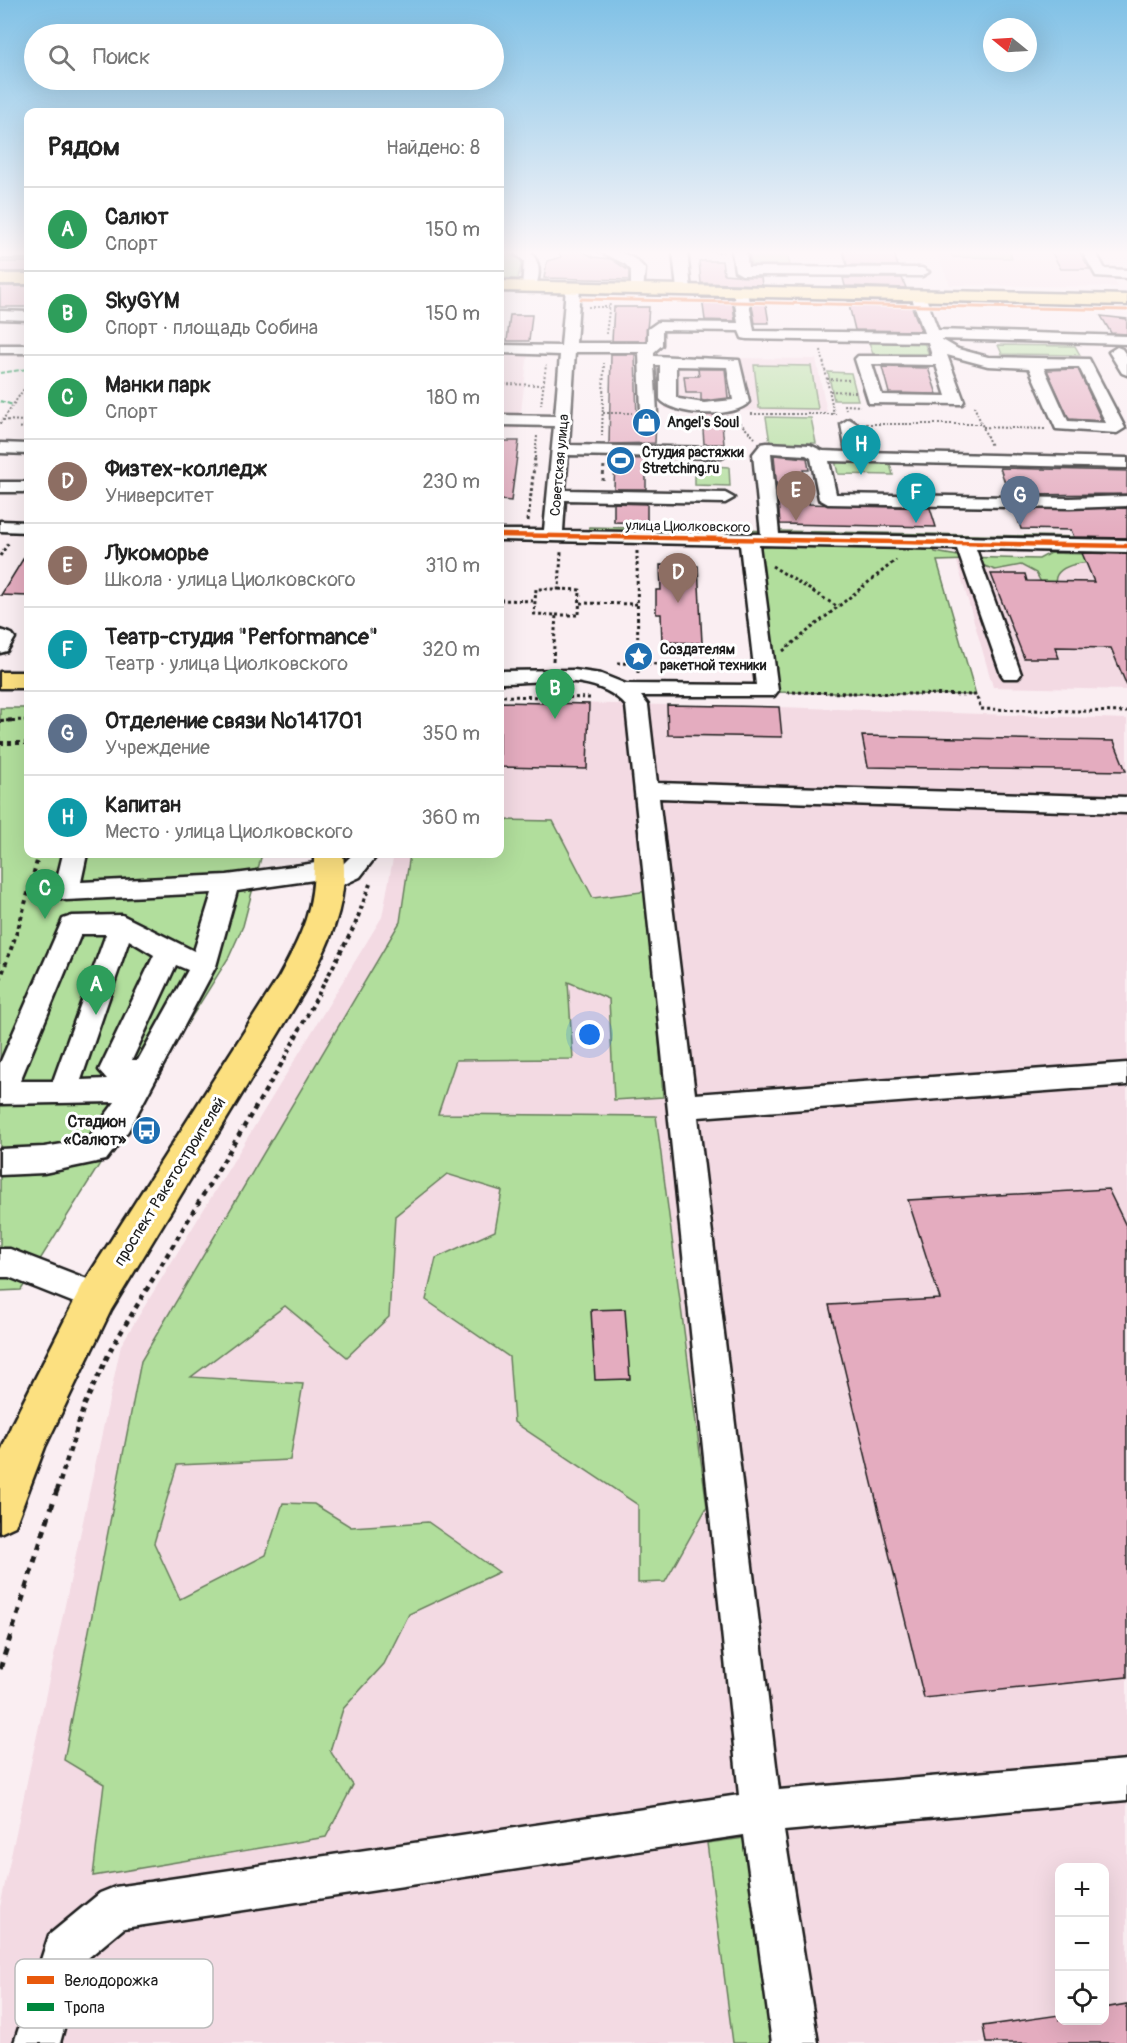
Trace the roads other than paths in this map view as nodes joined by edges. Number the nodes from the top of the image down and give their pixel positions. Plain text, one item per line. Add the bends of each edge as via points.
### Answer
1 (654, 346) edge
2 (860, 346) edge
3 (938, 346) edge
4 (943, 346) edge
5 (1122, 346) edge
6 (0, 349) edge
7 (24, 349) edge
8 (504, 349) edge
9 (569, 349) junction
10 (646, 354) junction
11 (863, 359) junction
12 (668, 360) junction
13 (942, 361) junction
14 (1034, 362) junction
15 (1127, 370) edge
16 (649, 413) dead end
17 (504, 420) edge
18 (564, 421) junction
19 (849, 424) road end
20 (24, 426) edge
21 (3, 448) edge
22 (24, 449) edge
23 (561, 450) junction
24 (722, 453) dead end
25 (819, 456) junction
26 (856, 457) junction
27 (1127, 463) edge
28 (0, 487) edge
29 (24, 488) edge
30 (1127, 489) edge
31 (558, 495) junction
32 (725, 498) dead end
33 (1127, 501) edge
34 (1001, 502) junction
35 (1075, 515) junction
36 (24, 528) edge
37 (5, 534) edge
38 (504, 535) edge
39 (553, 536) junction
40 (771, 540) junction
41 (965, 544) junction
42 (749, 546) junction
43 (1088, 546) junction
44 (1127, 546) edge
45 (0, 636) edge
46 (0, 647) edge
47 (24, 671) edge
48 (1011, 674) dead end
49 (504, 678) edge
50 (0, 680) edge
51 (620, 686) junction
52 (648, 790) junction
53 (1127, 804) edge
54 (74, 858) edge
55 (369, 864) edge
56 (330, 868) edge
57 (227, 884) junction
58 (122, 924) junction
59 (169, 951) junction
60 (203, 966) junction
61 (1127, 1074) edge
62 (139, 1080) junction
63 (63, 1093) junction
64 (681, 1107) junction
65 (0, 1162) edge
66 (0, 1263) edge
67 (97, 1297) junction
68 (0, 1511) edge
69 (1127, 1780) edge
70 (761, 1812) junction
71 (60, 1959) edge
72 (41, 2028) edge
73 (37, 2043) edge
74 (795, 2043) edge

1 - 10 street
2 - 11 street
3 - 13 street
4 - 14 street via 950,353 976,362
5 - 15 street
6 - 7 street
8 - 9 street
9 - 10 street via 605,348
9 - 18 street, Советская улица
10 - 12 street
10 - 16 street
11 - 13 street
11 - 13 street via 875,400 891,400 896,415 942,415 936,401 956,401
12 - 12 street via 734,363 741,402 728,407 672,403 668,399
14 - 14 street via 1084,362 1117,428 1062,426
17 - 18 street
18 - 23 street, Советская улица
19 - 26 street
20 - 21 street
21 - 22 street
23 - 24 street via 603,450 659,459
23 - 31 street, Советская улица
25 - 26 street
25 - 34 street via 828,499
25 - 40 street via 810,450 767,448 761,454
26 - 27 street via 991,466
28 - 29 street
30 - 34 street via 995,486
31 - 32 street
31 - 39 street, Советская улица
33 - 35 street
34 - 35 street
35 - 43 street
36 - 37 street
38 - 39 street, улица Циолковского
39 - 42 street, улица Циолковского
40 - 41 street, улица Циолковского
40 - 42 street, улица Циолковского
41 - 43 street, улица Циолковского
41 - 48 street
42 - 51 street via 767,691
43 - 44 street, улица Циолковского
45 - 46 street via 5,638
47 - 50 main road
49 - 51 street via 551,687
51 - 52 street via 637,705
52 - 53 street
52 - 64 street
54 - 57 street via 66,891
55 - 56 street via 346,876
56 - 57 street
56 - 67 main road, проспект Ракетостроителей via 324,916 292,984
57 - 60 street
58 - 59 street
58 - 63 street
58 - 63 street via 72,925 1,1093
59 - 60 street
59 - 62 street via 113,1070
60 - 62 street
61 - 64 street
62 - 63 street
62 - 65 street via 118,1123 96,1151 44,1160
64 - 70 street
66 - 67 street via 10,1263
67 - 68 main road, проспект Ракетостроителей via 36,1418
69 - 70 street
70 - 71 street via 115,1908 63,1950
70 - 74 street
72 - 73 street

